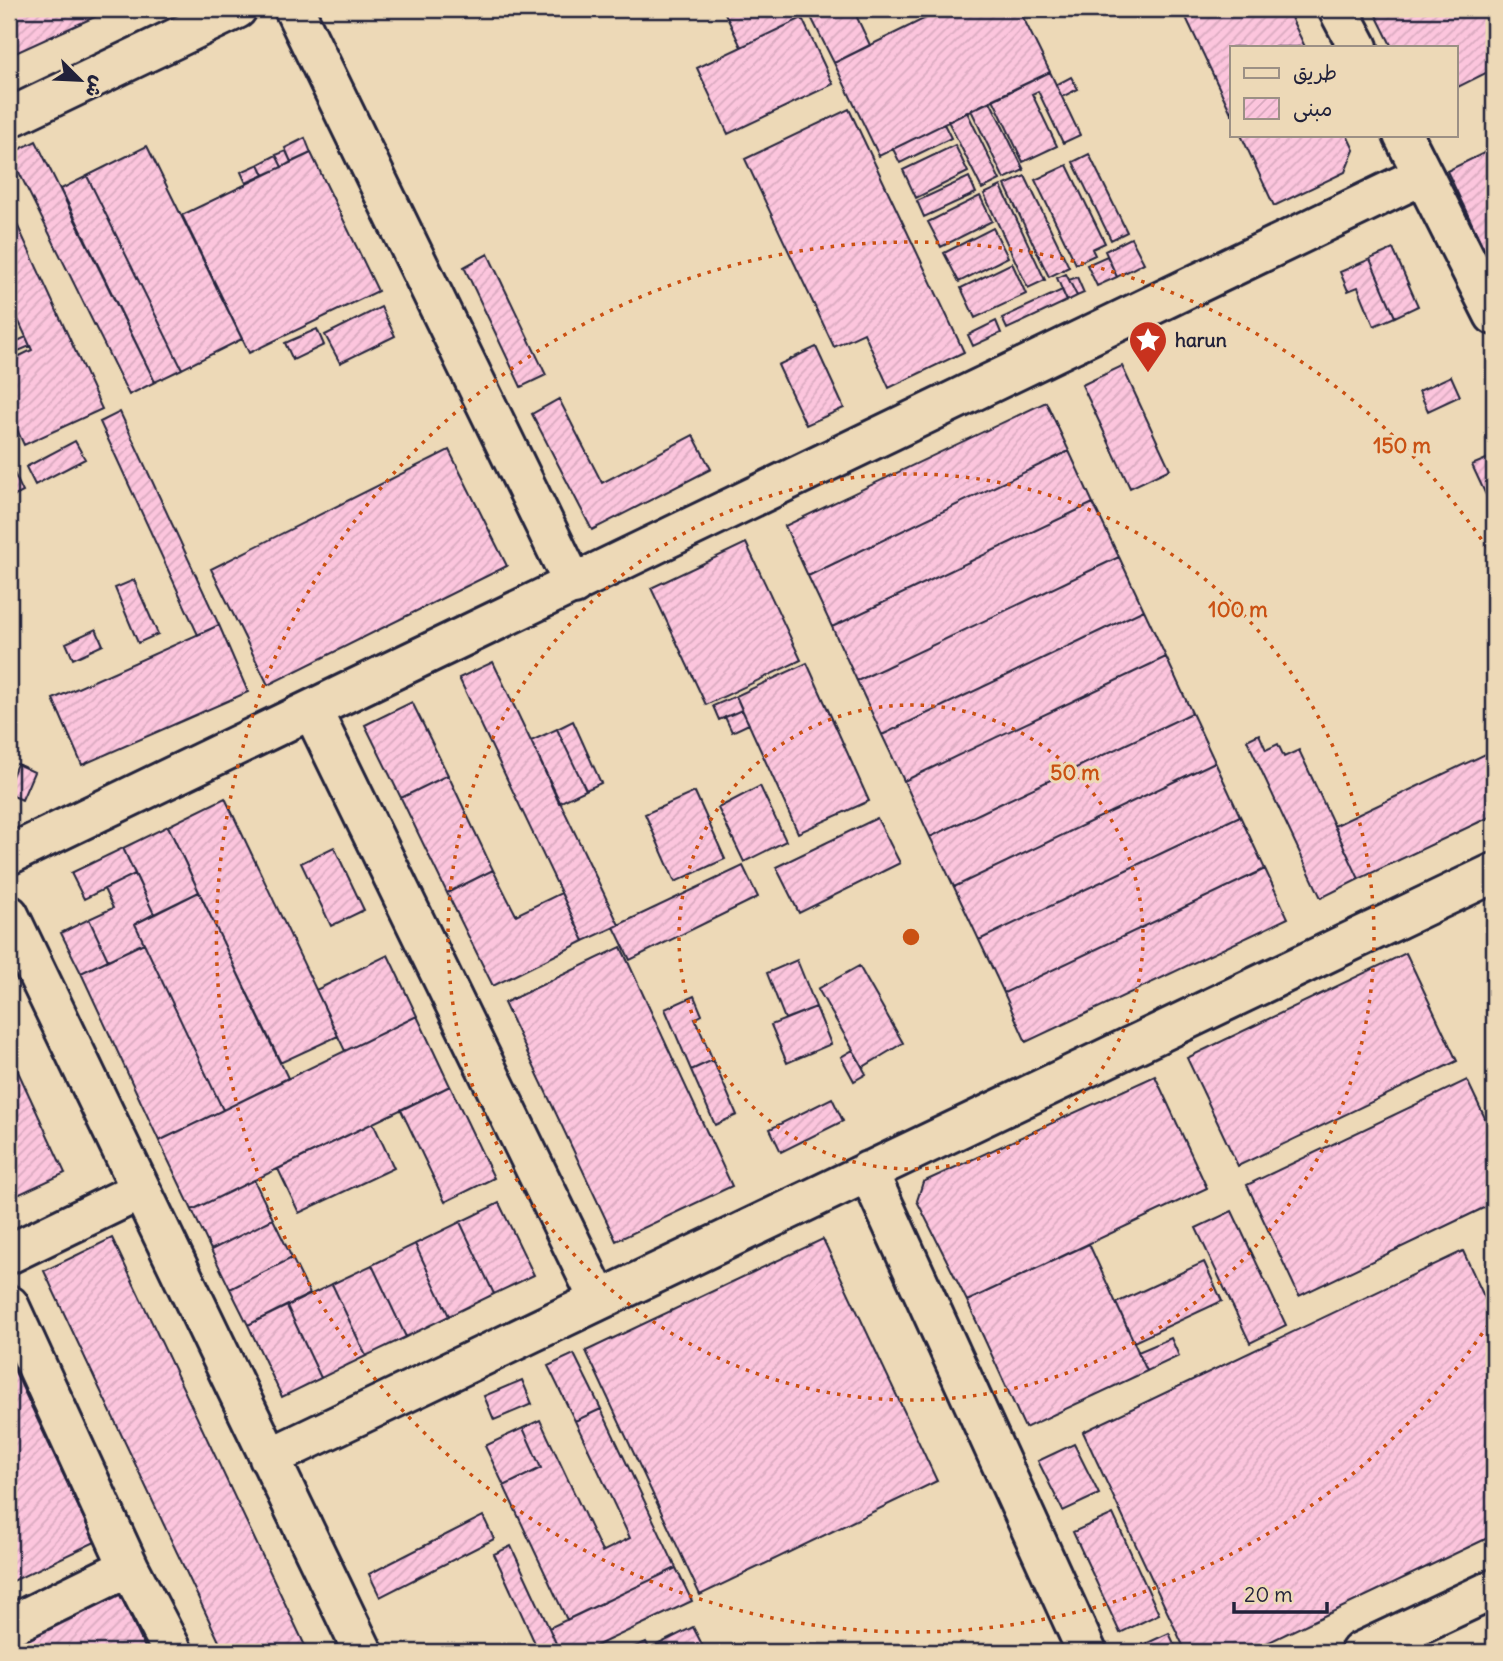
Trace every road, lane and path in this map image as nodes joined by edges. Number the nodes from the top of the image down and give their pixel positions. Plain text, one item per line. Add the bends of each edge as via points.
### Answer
1 (237, 9) edge
2 (294, 9) edge
3 (1338, 9) edge
4 (1357, 46) edge
5 (9, 118) edge
6 (1404, 136) edge
7 (1423, 175) junction
8 (1494, 316) edge
9 (574, 585) junction
10 (312, 710) junction
11 (9, 855) edge
12 (1494, 873) edge
13 (9, 915) edge
14 (868, 1171) junction
15 (141, 1190) junction
16 (9, 1254) edge
17 (599, 1300) junction
18 (9, 1305) edge
19 (269, 1458) junction
20 (130, 1567) junction
21 (1494, 1588) edge
22 (9, 1626) edge
23 (1380, 1648) edge
24 (173, 1652) edge
25 (363, 1652) edge
26 (1087, 1652) edge

1 - 5 street
2 - 9 street
3 - 4 street
6 - 7 street
7 - 8 street
7 - 9 street
9 - 10 street
10 - 11 street
10 - 17 street
12 - 14 street
13 - 15 street
14 - 17 street
14 - 26 street
15 - 16 street
15 - 19 street
17 - 19 street
18 - 20 street
19 - 25 street
20 - 22 street
20 - 24 street
21 - 23 street

